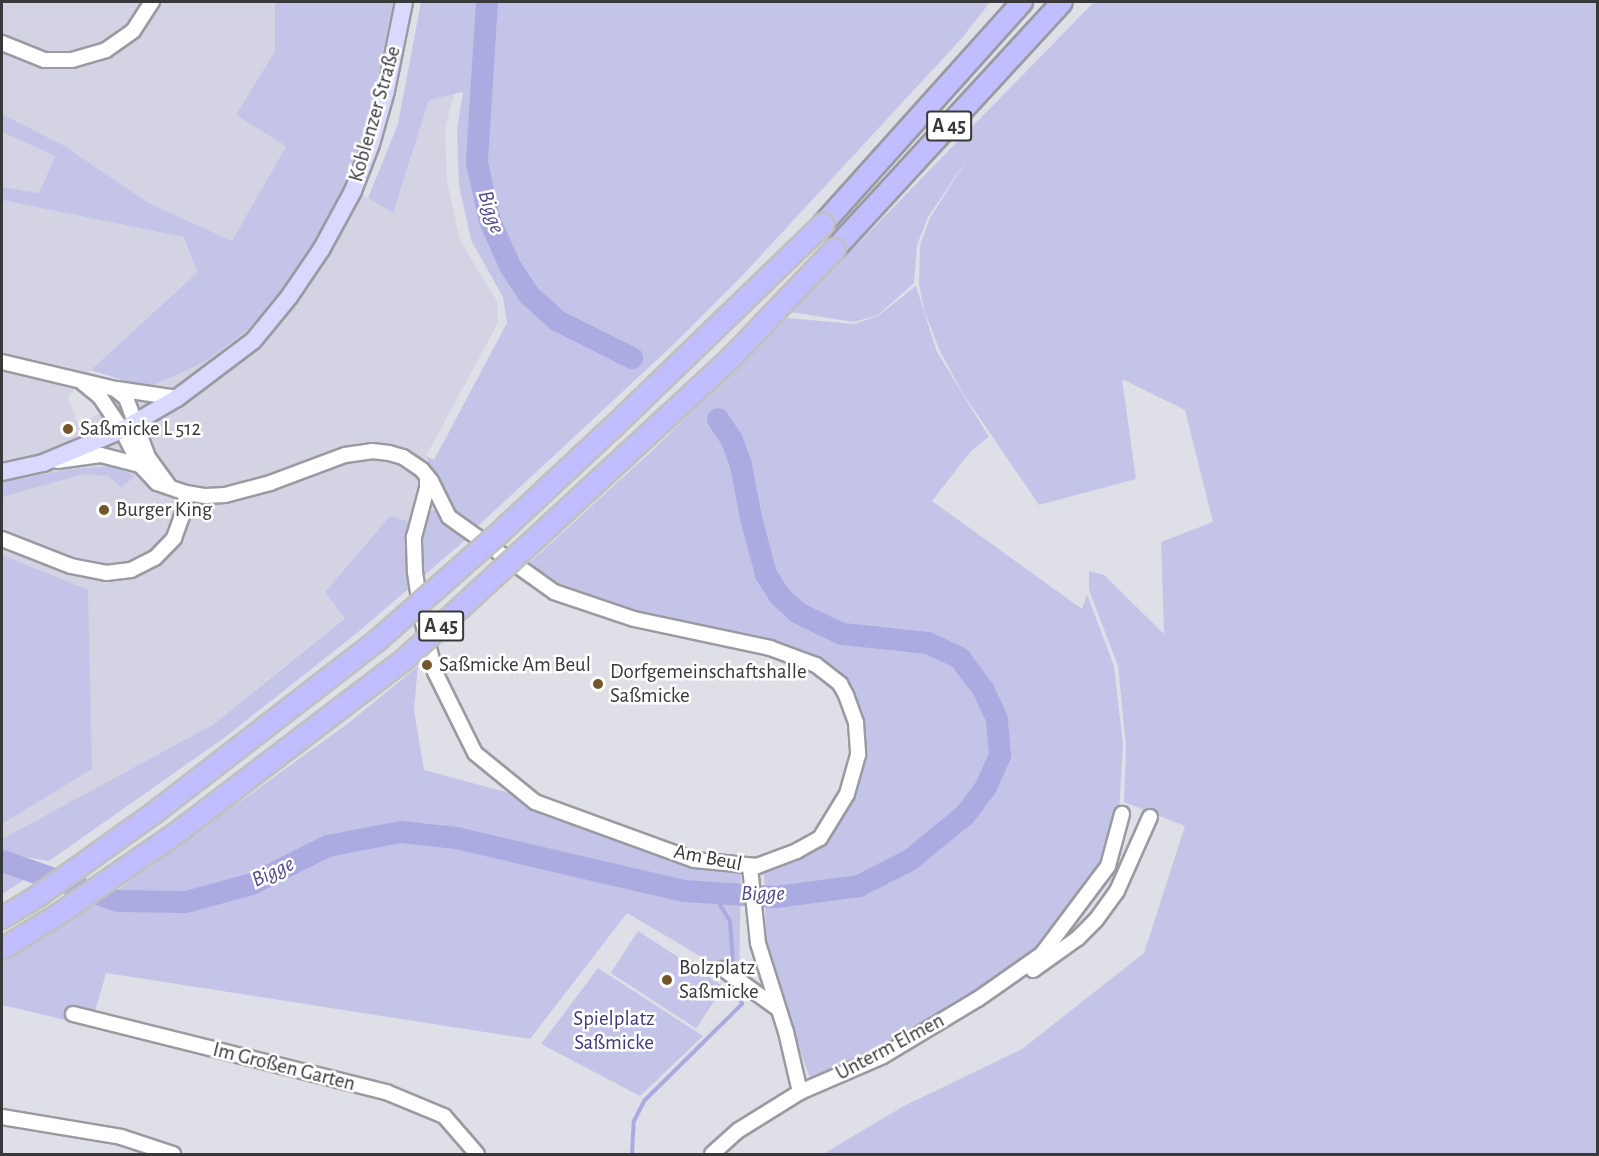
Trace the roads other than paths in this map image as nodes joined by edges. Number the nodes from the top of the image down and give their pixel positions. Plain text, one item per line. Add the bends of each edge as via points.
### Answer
1 (152, 2) edge
2 (404, 2) edge
3 (1022, 2) edge
4 (1062, 2) edge
5 (2, 43) edge
6 (2, 362) edge
7 (83, 383) junction
8 (115, 389) junction
9 (177, 398) junction
10 (129, 426) junction
11 (43, 463) junction
12 (140, 465) junction
13 (2, 471) edge
14 (424, 473) junction
15 (168, 485) junction
16 (186, 493) junction
17 (2, 540) edge
18 (1122, 814) dead end
19 (1150, 817) dead end
20 (750, 867) junction
21 (2, 918) edge
22 (2, 949) edge
23 (723, 969) dead end
24 (978, 999) junction
25 (777, 1008) junction
26 (73, 1014) dead end
27 (800, 1092) junction
28 (2, 1117) edge
29 (173, 1155) edge
30 (477, 1155) edge
31 (712, 1155) edge

1 - 5 street via 133,31 106,50 72,60 44,60
2 - 9 main road, Koblenzer Straße via 371,144 353,191 321,250 253,341
3 - 21 highway, A 45, bridge via 823,224 595,444 378,640 158,810
4 - 22 highway, A 45, bridge via 732,357 405,659 182,829
6 - 7 street
7 - 8 street
7 - 10 street
8 - 9 street
8 - 10 street via 126,398
9 - 10 main road, Koblenzer Straße
10 - 11 main road, Koblenzer Straße
10 - 12 street
10 - 15 street
11 - 12 street via 101,455
11 - 13 main road, Koblenzer Straße
12 - 15 street via 157,483
14 - 16 street via 403,457 372,451 345,455 245,490 206,496
14 - 20 street, Am Beul via 425,498 414,537 422,619 435,672 475,753 535,802 694,860
14 - 20 street, Am Beul via 449,518 554,592 634,619 770,648 816,665 840,684 856,723 858,755 847,794 820,838 797,851
15 - 16 street
16 - 17 street via 174,538 155,558 131,570 106,573 71,566
18 - 24 street, Unterm Elmen via 1108,866 1065,926 1042,954
19 - 24 street, Unterm Elmen via 1117,891 1096,920 1047,962
20 - 25 street via 758,944
23 - 25 street
24 - 27 street, Unterm Elmen via 882,1056
25 - 27 street
26 - 30 street, Im Großen Garten via 386,1092 444,1116
27 - 31 street, Unterm Elmen via 739,1130
28 - 29 street via 122,1137

